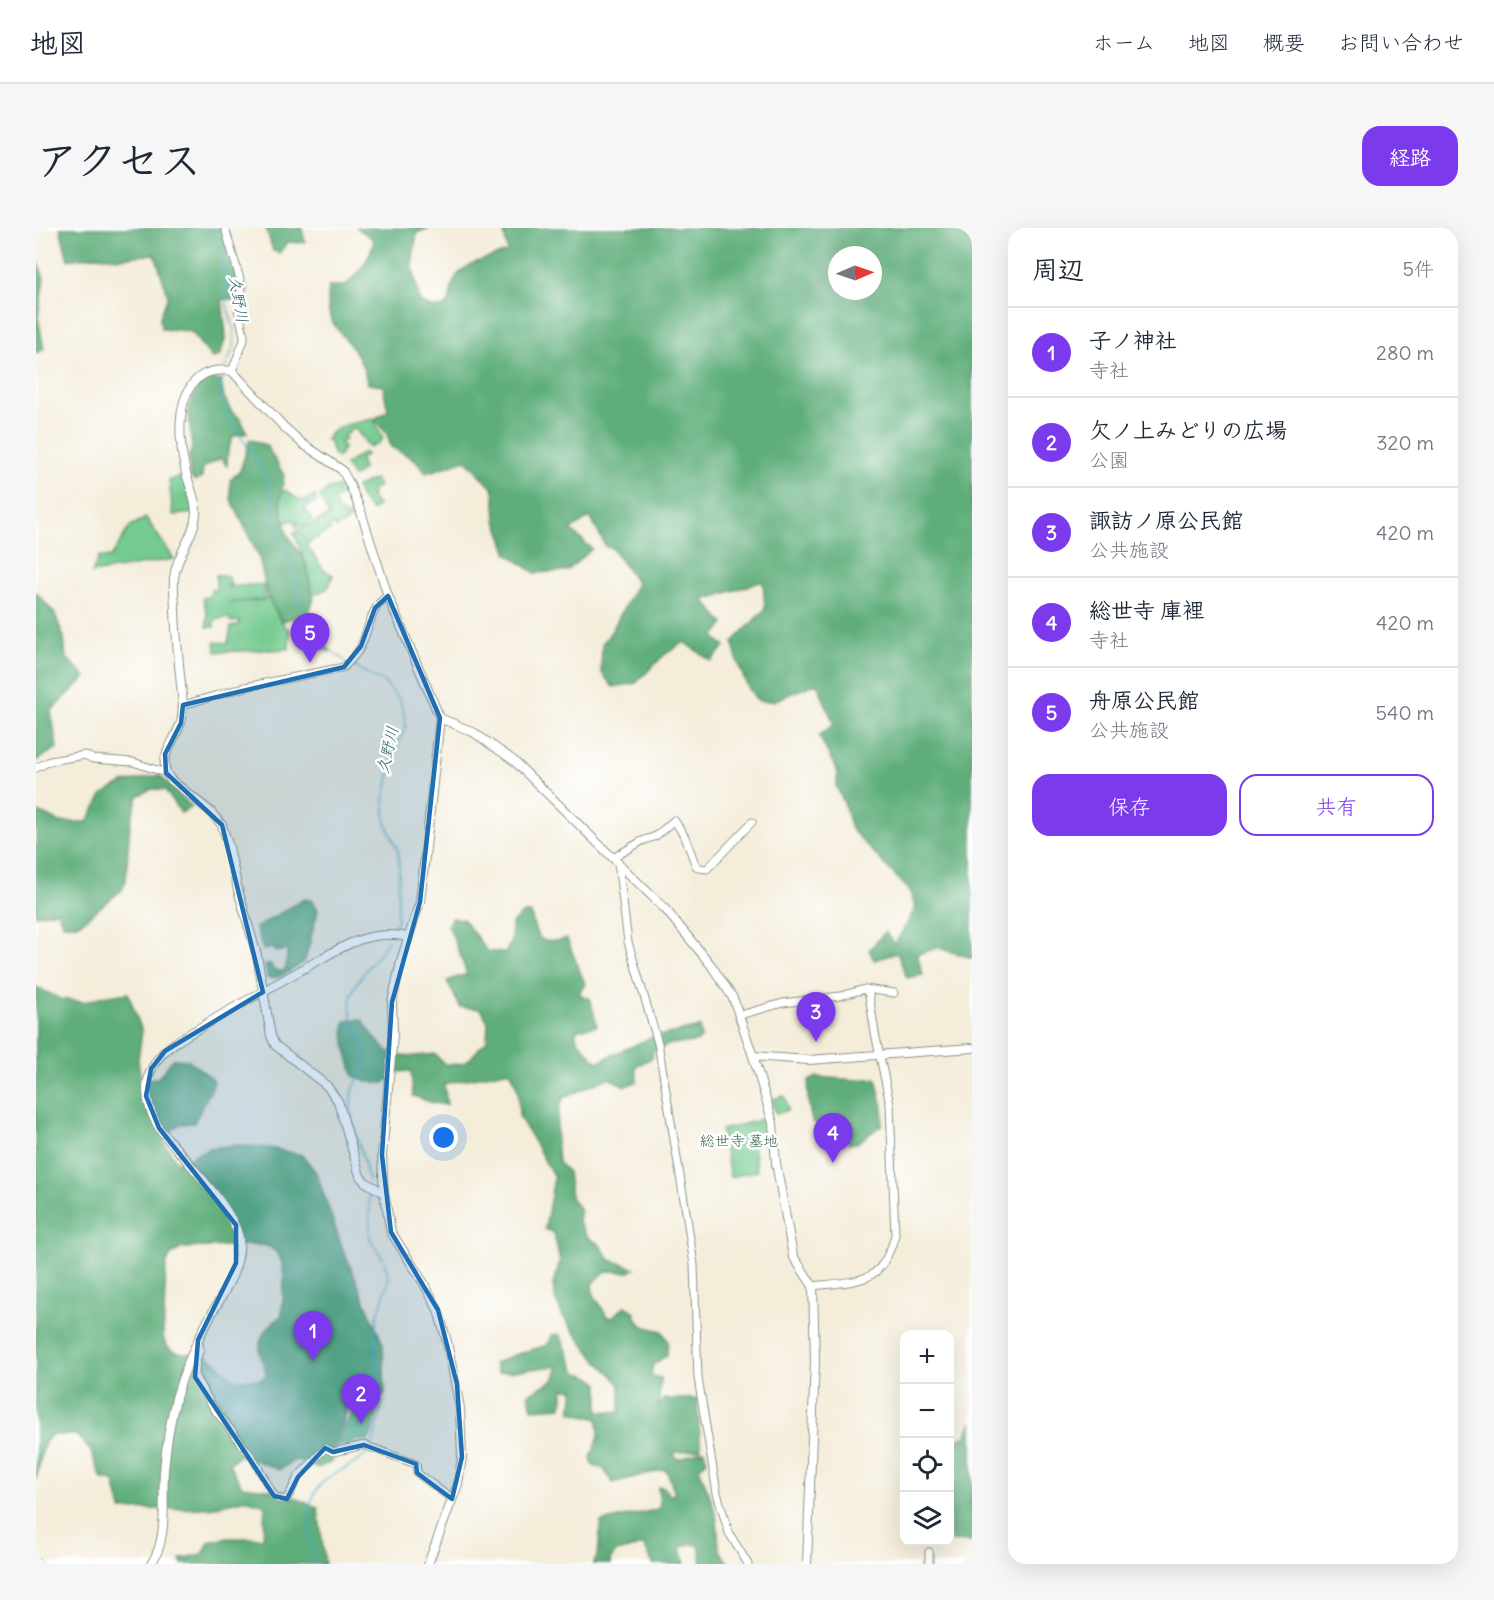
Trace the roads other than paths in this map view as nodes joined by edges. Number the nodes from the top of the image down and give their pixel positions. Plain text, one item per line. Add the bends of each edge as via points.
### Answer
1 (225, 228) edge
2 (232, 370) junction
3 (388, 596) junction
4 (183, 705) junction
5 (440, 718) junction
6 (36, 768) edge
7 (166, 773) junction
8 (752, 822) dead end
9 (615, 860) junction
10 (404, 936) junction
11 (865, 989) junction
12 (263, 992) junction
13 (894, 993) dead end
14 (740, 1016) junction
15 (972, 1048) edge
16 (753, 1056) junction
17 (881, 1056) junction
18 (384, 1193) junction
19 (813, 1286) junction
20 (198, 1340) junction
21 (452, 1499) junction
22 (929, 1552) dead end
23 (151, 1564) edge
24 (428, 1564) edge
25 (748, 1564) edge
26 (807, 1564) edge
27 (929, 1564) edge

1 - 2 street via 240,279 238,308 244,336
2 - 3 street via 284,427 342,470 360,509
2 - 4 street via 220,369 196,380 181,412 184,469 196,509 174,576
3 - 4 street via 375,608 361,646 344,667 245,687
3 - 5 street
4 - 7 street via 181,723 165,754
5 - 9 street via 473,732 513,760
5 - 10 street via 420,902
6 - 7 street via 56,759 85,755 133,762
7 - 12 street via 222,825
8 - 9 street via 707,869 696,866 674,820 656,836 642,840
9 - 14 street via 693,942 723,981
9 - 25 street via 628,942 658,1042 688,1223 694,1265 698,1378 717,1493 729,1533
10 - 12 street via 379,935 354,942
10 - 18 street via 392,1002 393,1035 382,1155
11 - 13 street
11 - 14 street
11 - 17 street
12 - 18 street via 275,1045 327,1086 338,1101 360,1176
12 - 20 street via 174,1043 157,1060 148,1080 148,1106 159,1128 225,1208 238,1235 236,1263 229,1282
14 - 16 street
15 - 17 street
16 - 17 street via 809,1060
16 - 19 street via 773,1123 793,1256
17 - 19 street via 891,1114 895,1235 892,1247 873,1274
18 - 21 street via 391,1232 438,1310 452,1363 462,1435 458,1484
19 - 26 street via 815,1361
20 - 21 street via 195,1377 278,1499 287,1499 298,1477 325,1448 333,1452 364,1445 416,1464 417,1473
20 - 23 street via 170,1425 161,1537
21 - 24 street
22 - 27 street

